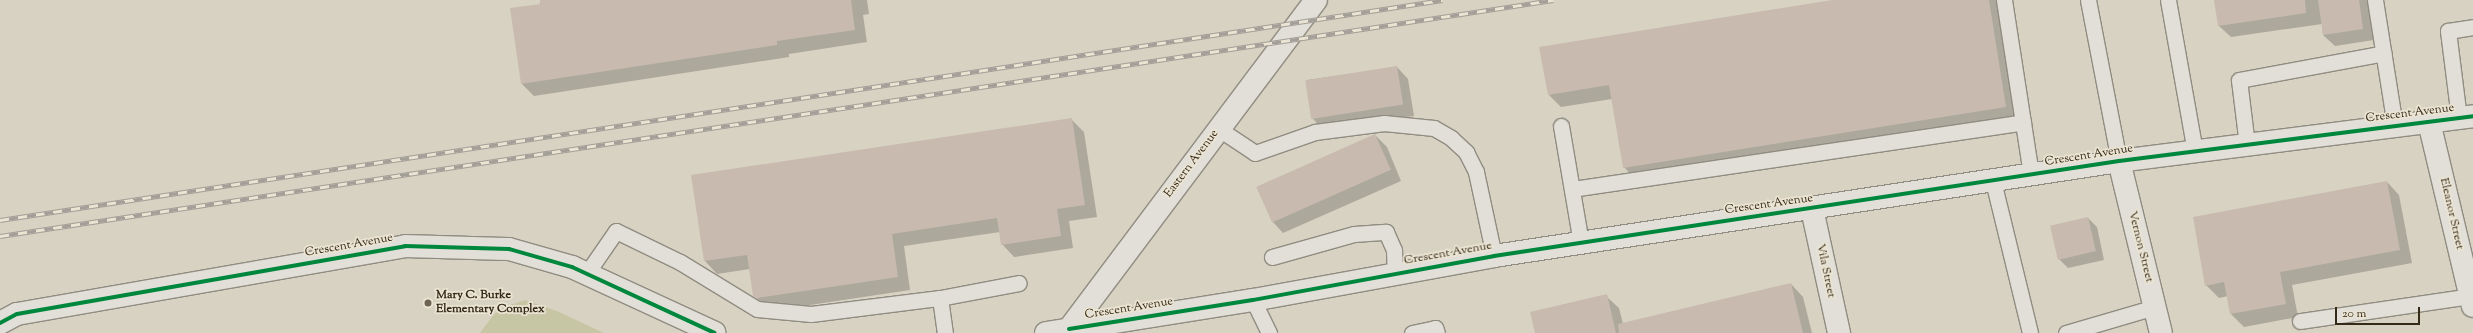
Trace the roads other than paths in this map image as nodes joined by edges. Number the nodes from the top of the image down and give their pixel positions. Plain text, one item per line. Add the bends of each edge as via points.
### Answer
1 (1316, 0) edge
2 (2004, 0) edge
3 (2088, 0) edge
4 (2168, 0) edge
5 (2375, 0) edge
6 (2473, 27) edge
7 (2384, 53) junction
8 (2466, 117) edge
9 (2023, 122) junction
10 (2429, 122) junction
11 (1561, 126) dead end
12 (2395, 126) junction
13 (1219, 129) junction
14 (2247, 145) junction
15 (2195, 151) junction
16 (2119, 161) junction
17 (2031, 175) junction
18 (1993, 181) junction
19 (1572, 189) junction
20 (1812, 209) junction
21 (1581, 243) junction
22 (1494, 256) junction
23 (1272, 257) dead end
24 (586, 273) junction
25 (1395, 274) junction
26 (1019, 283) dead end
27 (940, 298) junction
28 (1253, 300) junction
29 (2472, 301) edge
30 (2155, 307) junction
31 (2300, 321) dead end
32 (0, 323) edge
33 (1067, 332) edge
34 (715, 333) edge
35 (945, 333) edge
36 (1046, 333) edge
37 (1269, 333) edge
38 (1412, 333) edge
39 (1437, 333) edge
40 (1839, 333) edge
41 (2030, 333) edge
42 (2066, 333) edge
43 (2161, 333) edge

1 - 13 street, Eastern Avenue
2 - 9 lane
3 - 16 lane
4 - 15 lane
5 - 7 lane
6 - 8 lane via 2448,31
7 - 12 lane
7 - 14 lane via 2239,80
8 - 10 street, Crescent Avenue
9 - 17 lane
9 - 19 lane
10 - 12 street, Crescent Avenue
10 - 29 street, Eleanor Street
11 - 19 lane
12 - 14 street, Crescent Avenue
13 - 22 lane via 1255,153 1314,132 1384,123 1434,128 1451,138 1466,152 1476,172
13 - 33 street, Eastern Avenue
14 - 15 street, Crescent Avenue
15 - 16 street, Crescent Avenue
16 - 17 street, Crescent Avenue
16 - 30 street, Vernon Street
17 - 18 street, Crescent Avenue
18 - 20 street, Crescent Avenue
18 - 41 lane
19 - 21 lane
20 - 21 street, Crescent Avenue
20 - 40 street, Vila Street
21 - 22 street, Crescent Avenue
22 - 25 street, Crescent Avenue
23 - 25 lane via 1354,234 1386,232 1394,250
24 - 27 lane via 616,231 680,262 757,309 811,314
24 - 32 street, Crescent Avenue via 509,249 405,246 17,314
24 - 34 street, Crescent Avenue
25 - 28 street, Crescent Avenue
26 - 27 lane
27 - 35 lane
28 - 33 street, Crescent Avenue
28 - 37 lane
29 - 31 lane
30 - 42 lane
30 - 43 street, Vernon Street
33 - 36 street, Crescent Avenue
38 - 39 lane via 1435,328

